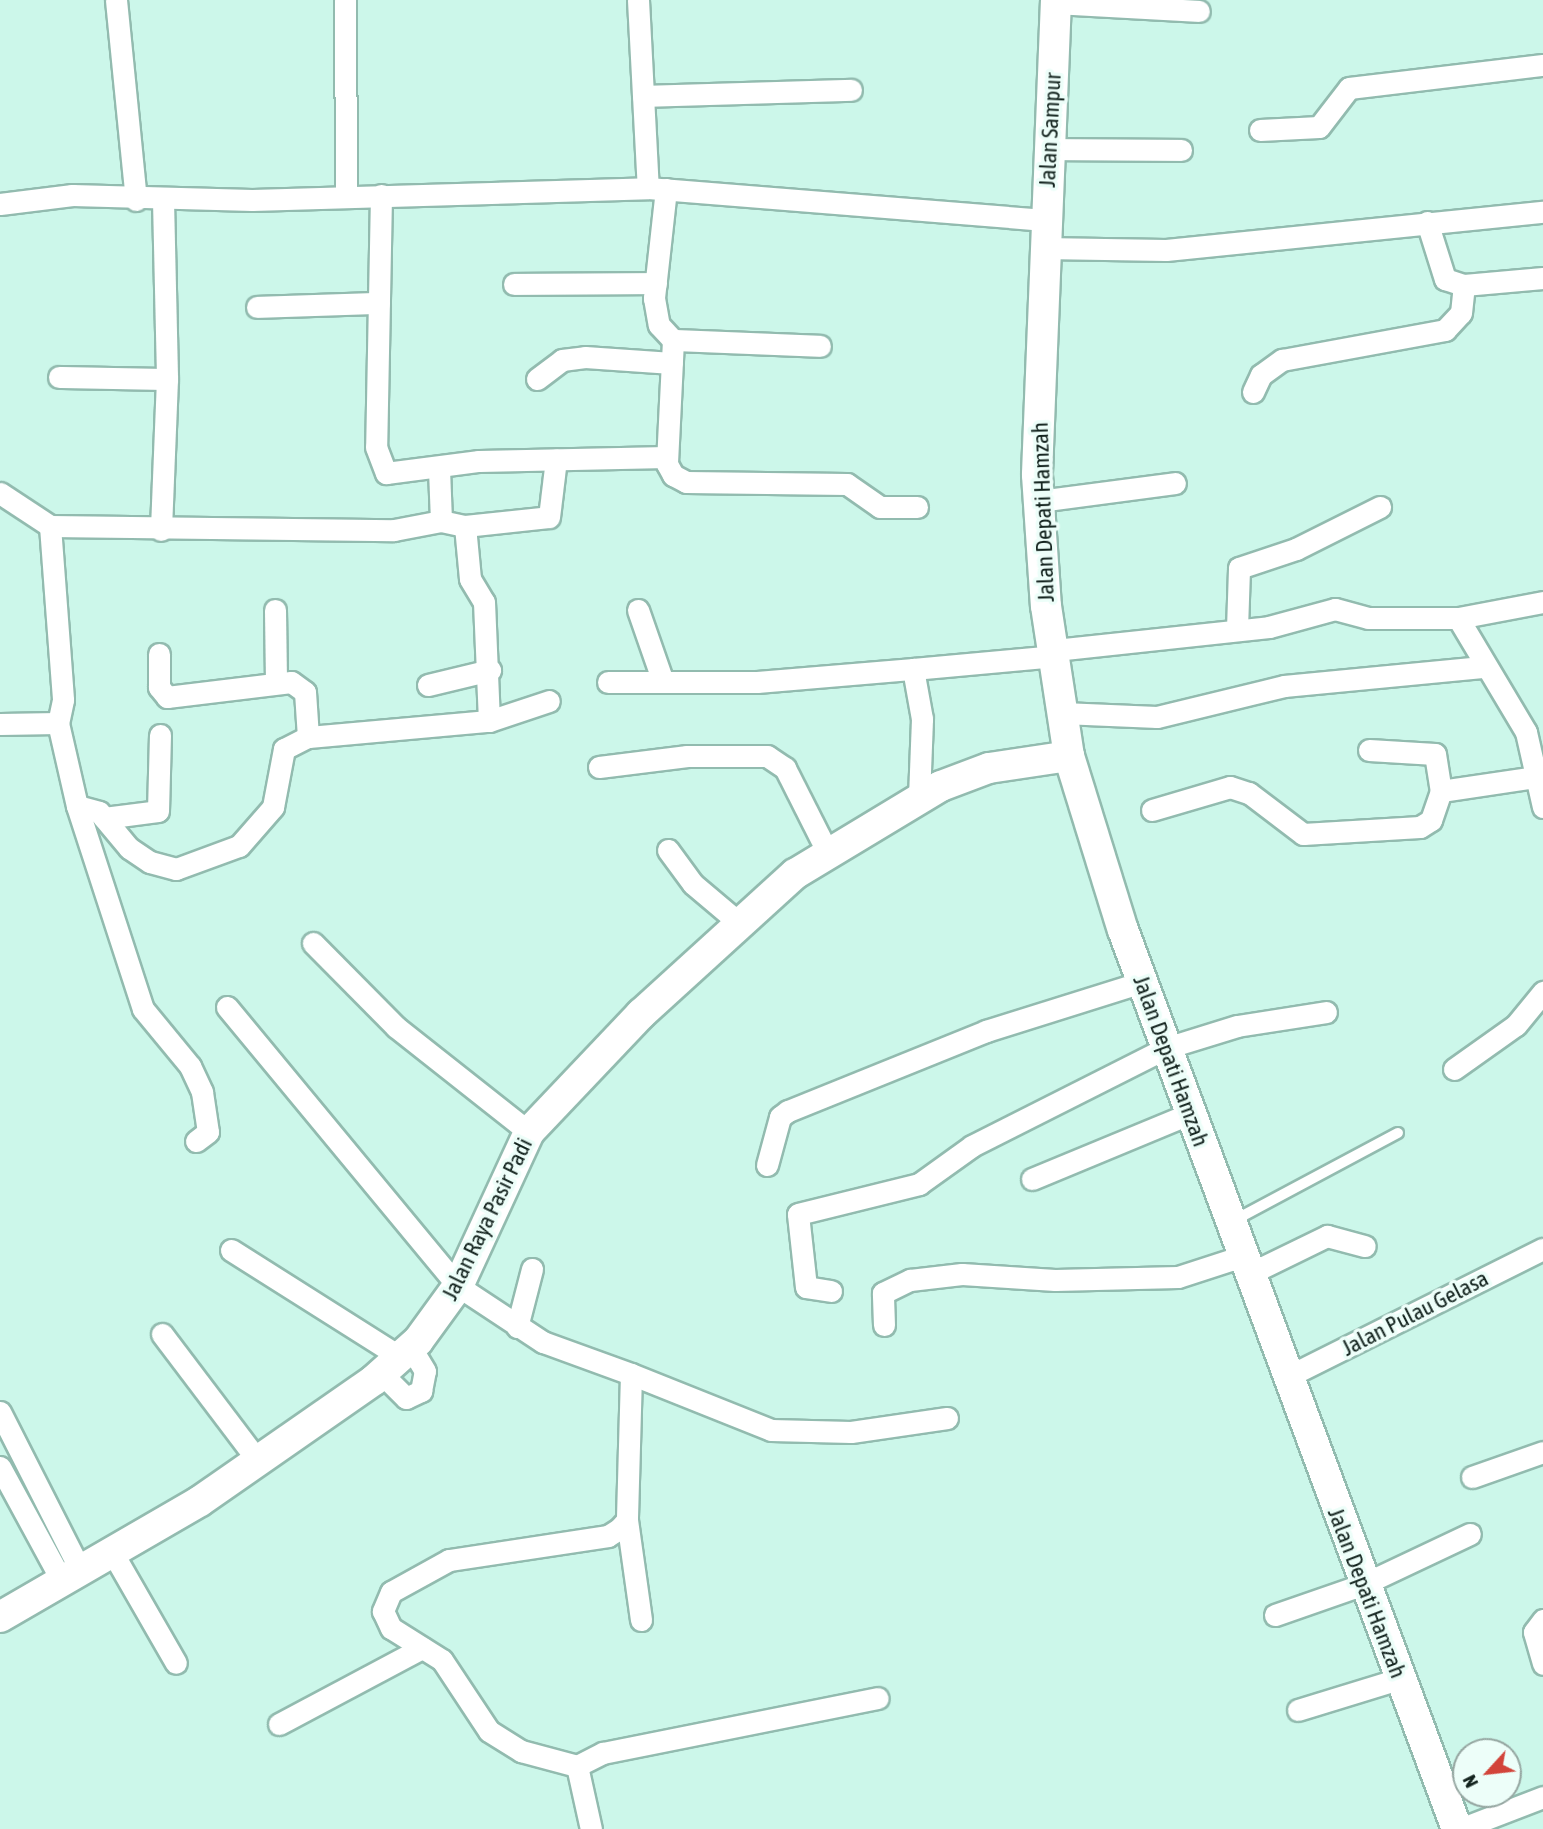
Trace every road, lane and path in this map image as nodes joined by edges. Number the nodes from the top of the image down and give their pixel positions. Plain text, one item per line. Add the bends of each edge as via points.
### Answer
1 (116, 0) edge
2 (345, 0) edge
3 (638, 0) edge
4 (1056, 2) edge
5 (1199, 11) dead end
6 (1543, 65) edge
7 (851, 90) dead end
8 (643, 96) junction
9 (1259, 130) dead end
10 (1049, 149) junction
11 (1181, 150) dead end
12 (657, 189) junction
13 (381, 195) junction
14 (346, 196) junction
15 (136, 200) junction
16 (163, 200) junction
17 (0, 204) edge
18 (1543, 212) edge
19 (1427, 222) junction
20 (1044, 242) junction
21 (1543, 278) edge
22 (656, 283) junction
23 (514, 284) dead end
24 (1464, 285) junction
25 (379, 303) junction
26 (257, 307) dead end
27 (673, 340) junction
28 (820, 345) dead end
29 (672, 363) junction
30 (59, 377) dead end
31 (167, 379) junction
32 (537, 379) dead end
33 (1253, 392) dead end
34 (667, 457) junction
35 (556, 460) junction
36 (439, 469) junction
37 (1175, 482) dead end
38 (0, 493) edge
39 (1039, 501) junction
40 (917, 507) dead end
41 (1380, 507) dead end
42 (441, 521) junction
43 (50, 526) junction
44 (465, 526) junction
45 (161, 530) junction
46 (1543, 602) edge
47 (275, 610) dead end
48 (638, 610) dead end
49 (1458, 618) junction
50 (1237, 629) junction
51 (1055, 653) junction
52 (159, 654) dead end
53 (1482, 667) junction
54 (913, 669) junction
55 (490, 670) junction
56 (662, 679) junction
57 (608, 682) dead end
58 (276, 684) junction
59 (428, 685) dead end
60 (549, 701) dead end
61 (1062, 713) junction
62 (489, 720) junction
63 (58, 723) junction
64 (0, 724) edge
65 (160, 735) dead end
66 (308, 737) junction
67 (1369, 750) dead end
68 (1069, 757) junction
69 (599, 767) dead end
70 (1540, 776) edge
71 (1441, 791) junction
72 (919, 796) junction
73 (77, 806) junction
74 (1543, 807) edge
75 (1152, 810) dead end
76 (104, 818) junction
77 (668, 850) dead end
78 (828, 853) junction
79 (738, 922) junction
80 (313, 943) dead end
81 (1142, 982) junction
82 (1543, 992) edge
83 (227, 1007) dead end
84 (1326, 1012) dead end
85 (1166, 1048) junction
86 (1454, 1069) dead end
87 (1191, 1113) junction
88 (529, 1132) junction
89 (1398, 1133) dead end
90 (197, 1141) dead end
91 (767, 1165) dead end
92 (1032, 1179) dead end
93 (1230, 1222) junction
94 (1365, 1246) dead end
95 (1543, 1248) edge
96 (231, 1250) dead end
97 (1246, 1265) junction
98 (532, 1269) dead end
99 (458, 1286) junction
100 (831, 1291) dead end
101 (884, 1325) dead end
102 (517, 1327) junction
103 (162, 1334) dead end
104 (397, 1360) junction
105 (631, 1374) junction
106 (1287, 1377) junction
107 (0, 1412) edge
108 (947, 1418) dead end
109 (1543, 1451) edge
110 (258, 1461) junction
111 (0, 1467) edge
112 (1472, 1476) dead end
113 (627, 1520) junction
114 (1470, 1534) dead end
115 (111, 1550) junction
116 (71, 1575) junction
117 (1364, 1584) junction
118 (1275, 1615) dead end
119 (0, 1617) edge
120 (641, 1620) dead end
121 (1543, 1620) edge
122 (422, 1648) junction
123 (176, 1663) dead end
124 (1543, 1664) edge
125 (1399, 1679) junction
126 (878, 1698) dead end
127 (1298, 1710) dead end
128 (279, 1724) dead end
129 (577, 1766) junction
130 (1543, 1797) edge
131 (591, 1829) edge
132 (1459, 1829) edge

1 - 15 street
2 - 14 street
3 - 8 street
4 - 5 street
4 - 10 main road, Jalan Sampur
6 - 9 street via 1349,88 1320,128
7 - 8 street
8 - 12 street
10 - 11 street
10 - 20 main road, Jalan Sampur
12 - 13 street
12 - 20 street
12 - 22 street
13 - 14 street
13 - 25 street
14 - 16 street
15 - 16 street
15 - 17 street via 72,195
16 - 31 street
18 - 19 street
19 - 20 street via 1166,250
19 - 24 street via 1445,279
20 - 39 main road, Jalan Depati Hamzah
21 - 24 street
22 - 23 street
22 - 27 street via 659,325
24 - 33 street via 1461,313 1444,330 1282,360 1261,375
25 - 26 street
25 - 36 street via 381,467 386,473
27 - 28 street
27 - 29 street
29 - 32 street via 584,357 562,360
29 - 34 street
30 - 31 street
31 - 45 street
34 - 35 street
34 - 40 street via 673,475 686,482 844,484 880,507
35 - 36 street
35 - 44 street via 549,517
36 - 42 street
37 - 39 street
38 - 43 street
39 - 51 main road, Jalan Depati Hamzah
41 - 50 street via 1296,549 1240,568
42 - 44 street
42 - 45 street via 394,530
43 - 45 street
43 - 63 street via 63,700
44 - 55 street via 470,579 484,602
46 - 49 street
47 - 58 street
48 - 56 street
49 - 50 street via 1368,618 1335,609
49 - 53 street
50 - 51 street
51 - 54 street
51 - 61 main road, Jalan Depati Hamzah
52 - 58 street via 159,687 167,697
53 - 61 street via 1284,686 1157,717
53 - 70 street via 1526,732
54 - 56 street via 757,682
54 - 72 street via 922,719
55 - 59 street
55 - 62 street
56 - 57 street
58 - 66 street via 291,682 305,692
60 - 62 street
61 - 68 main road, Jalan Depati Hamzah
62 - 66 street
63 - 64 street
63 - 73 street
65 - 76 street via 158,811
66 - 76 street via 284,749 282,783 256,830 211,861 176,869 150,862
67 - 71 street via 1435,754
68 - 72 main road, Jalan Raya Pasir Padi via 989,768
68 - 81 main road, Jalan Depati Hamzah
69 - 78 street via 687,756 766,755 785,768
70 - 71 street
70 - 74 street
71 - 75 street via 1431,820 1420,827 1303,834 1249,793 1230,787
72 - 78 main road, Jalan Raya Pasir Padi
73 - 76 street
73 - 90 street via 143,1009 190,1066 202,1092 208,1132
77 - 79 street via 693,884
78 - 79 main road, Jalan Raya Pasir Padi
79 - 88 main road, Jalan Raya Pasir Padi
80 - 88 street via 396,1027
81 - 85 main road, Jalan Depati Hamzah
81 - 91 street via 986,1031 788,1111 780,1117
82 - 86 street via 1516,1025
83 - 99 street
84 - 85 street via 1237,1026
85 - 87 main road, Jalan Depati Hamzah
85 - 100 street via 972,1146 919,1184 798,1214 806,1287
87 - 92 street
87 - 93 main road, Jalan Depati Hamzah
88 - 99 main road, Jalan Raya Pasir Padi
89 - 93 lane
93 - 97 main road, Jalan Depati Hamzah
94 - 97 street via 1327,1236
95 - 106 street, Jalan Pulau Gelasa
96 - 104 street
97 - 101 street via 1178,1277 1055,1280 962,1274 902,1281 883,1293
97 - 106 main road, Jalan Depati Hamzah
98 - 102 street
99 - 102 street
99 - 104 main road, Jalan Raya Pasir Padi
102 - 105 street
103 - 110 street
104 - 110 main road, Jalan Raya Pasir Padi
105 - 108 street via 771,1430 851,1432
105 - 113 street
106 - 117 main road, Jalan Depati Hamzah
107 - 116 street
109 - 112 street
110 - 115 main road, Jalan Raya Pasir Padi
111 - 116 street
113 - 120 street
113 - 122 street via 608,1536 449,1560 390,1592 383,1611 391,1628
114 - 117 street
115 - 116 main road, Jalan Raya Pasir Padi
115 - 123 street
116 - 119 main road, Jalan Raya Pasir Padi
117 - 118 street
117 - 125 main road, Jalan Depati Hamzah
121 - 124 street via 1534,1632
122 - 128 street
122 - 129 street via 442,1660 489,1731 521,1751
125 - 127 street
125 - 132 main road, Jalan Depati Hamzah
126 - 129 street via 603,1753
129 - 131 street
130 - 132 street

